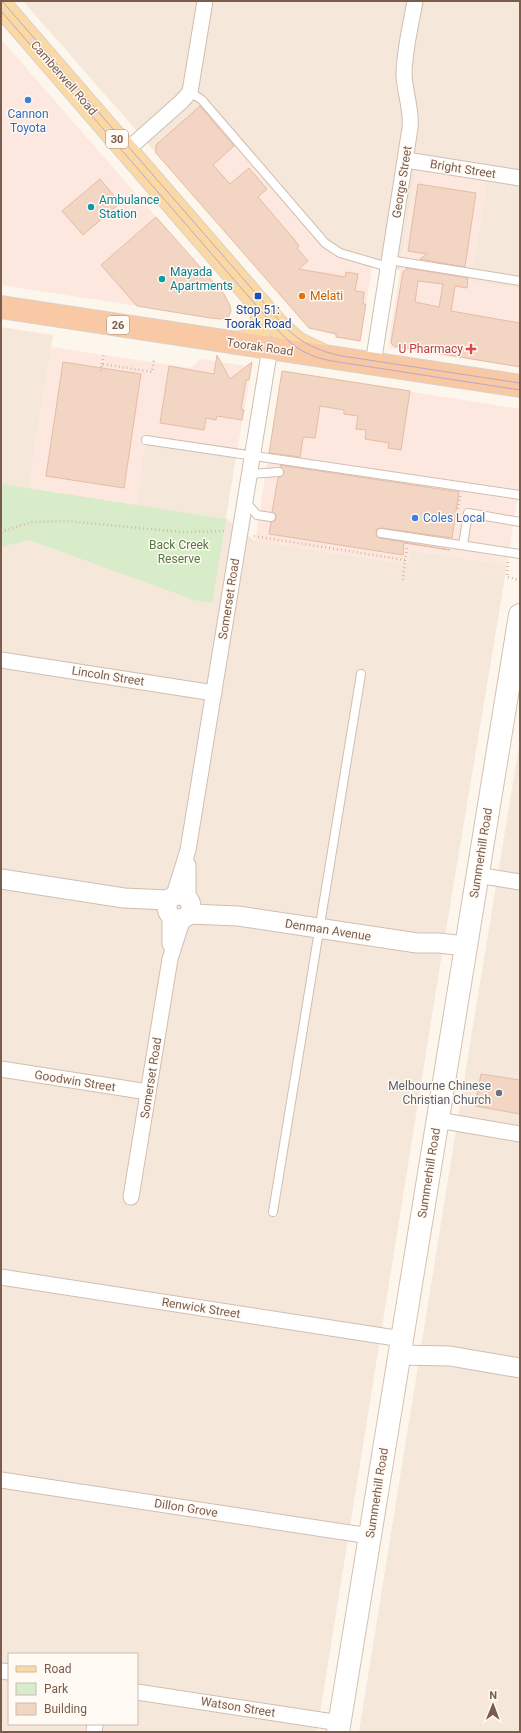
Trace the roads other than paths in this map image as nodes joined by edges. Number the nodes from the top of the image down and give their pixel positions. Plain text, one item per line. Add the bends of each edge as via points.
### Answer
1 (205, 1) edge
2 (415, 1) edge
3 (1, 5) edge
4 (190, 92) junction
5 (127, 150) junction
6 (406, 160) junction
7 (520, 178) edge
8 (389, 263) junction
9 (520, 280) edge
10 (261, 306) junction
11 (1, 307) edge
12 (236, 343) junction
13 (270, 348) junction
14 (326, 357) junction
15 (373, 364) junction
16 (520, 386) edge
17 (146, 440) dead end
18 (252, 456) junction
19 (279, 472) dead end
20 (250, 474) junction
21 (520, 495) edge
22 (245, 502) junction
23 (271, 518) dead end
24 (520, 522) edge
25 (381, 533) dead end
26 (463, 545) junction
27 (520, 554) edge
28 (520, 615) edge
29 (1, 660) edge
30 (361, 674) dead end
31 (514, 688) edge
32 (214, 693) junction
33 (477, 875) junction
34 (1, 879) edge
35 (520, 882) edge
36 (179, 907) junction
37 (318, 928) junction
38 (465, 950) junction
39 (1, 1069) edge
40 (148, 1092) junction
41 (438, 1120) junction
42 (520, 1134) edge
43 (131, 1197) dead end
44 (273, 1212) dead end
45 (1, 1277) edge
46 (401, 1345) junction
47 (520, 1368) edge
48 (1, 1480) edge
49 (370, 1536) junction
50 (138, 1692) edge
51 (339, 1728) edge

1 - 4 street
2 - 6 street, George Street via 404,69 411,121
3 - 5 main road, Camberwell Road / 30
4 - 5 street
4 - 8 lane via 202,100 324,243 340,254
5 - 10 main road, Camberwell Road / 30
6 - 7 street, Bright Street
6 - 8 street, George Street
8 - 9 lane
8 - 15 street, George Street
10 - 12 main road via 262,323 258,333 250,340
10 - 14 main road, Camberwell Road / 30 via 292,339 307,350
11 - 12 highway, Toorak Road / 26
12 - 13 highway, Toorak Road / 26
13 - 14 highway, Toorak Road / 26
13 - 18 street, Somerset Road
14 - 15 highway, Toorak Road / 26
15 - 16 highway, Toorak Road / 26
17 - 18 lane
18 - 20 street, Somerset Road
18 - 21 lane
19 - 20 lane
20 - 22 street, Somerset Road
22 - 23 lane via 258,515
22 - 32 street, Somerset Road
24 - 26 lane via 468,513
25 - 26 lane
26 - 27 lane
28 - 31 main road, Summerhill Road
29 - 32 street, Lincoln Street
30 - 37 lane
31 - 33 main road, Summerhill Road
32 - 36 street, Somerset Road
33 - 35 street
33 - 38 main road, Summerhill Road
34 - 36 street, Denman Avenue
36 - 37 street, Denman Avenue
36 - 40 street, Somerset Road
37 - 38 street, Denman Avenue via 417,943 438,943
37 - 44 lane
38 - 41 main road, Summerhill Road
39 - 40 street, Goodwin Street
40 - 43 street, Somerset Road
41 - 42 street
41 - 46 main road, Summerhill Road
45 - 46 street, Renwick Street
46 - 47 street
46 - 49 main road, Summerhill Road
48 - 49 street, Dillon Grove
49 - 51 main road, Summerhill Road
50 - 51 street, Watson Street

